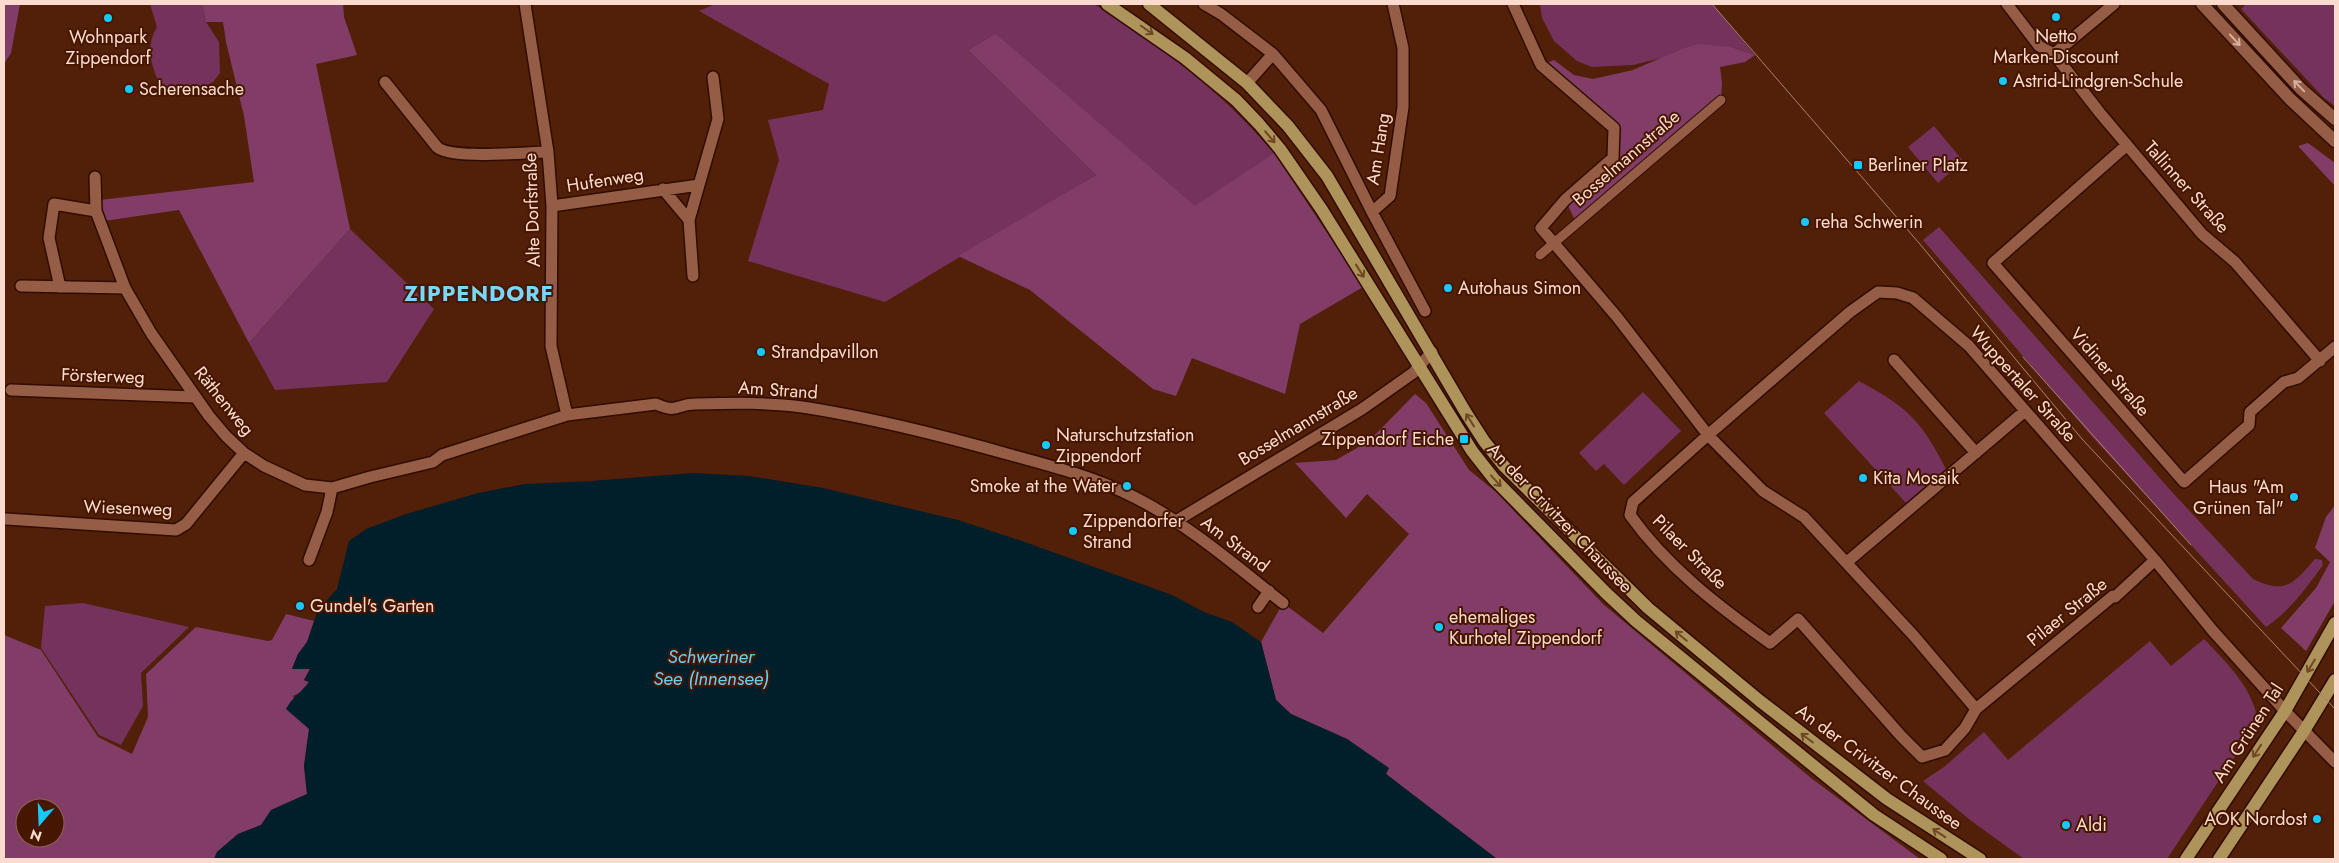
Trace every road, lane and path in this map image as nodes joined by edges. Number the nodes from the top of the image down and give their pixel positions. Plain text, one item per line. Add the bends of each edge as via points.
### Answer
1 (525, 4) edge
2 (1107, 4) edge
3 (1149, 4) edge
4 (1204, 4) edge
5 (1393, 4) edge
6 (1513, 4) edge
7 (2007, 4) edge
8 (2114, 4) edge
9 (2202, 4) edge
10 (2223, 4) edge
11 (1272, 54) junction
12 (2054, 54) junction
13 (713, 78) dead end
14 (385, 82) dead end
15 (1247, 83) junction
16 (1721, 100) dead end
17 (2335, 119) edge
18 (2335, 141) edge
19 (2127, 146) junction
20 (548, 152) junction
21 (95, 177) dead end
22 (699, 185) junction
23 (663, 189) junction
24 (552, 206) junction
25 (96, 211) junction
26 (1372, 212) junction
27 (689, 220) junction
28 (1554, 243) junction
29 (1540, 256) dead end
30 (693, 276) dead end
31 (21, 286) dead end
32 (60, 287) junction
33 (125, 288) junction
34 (1425, 311) dead end
35 (2335, 347) edge
36 (1432, 352) junction
37 (1894, 360) dead end
38 (2320, 361) junction
39 (1419, 366) junction
40 (11, 390) dead end
41 (195, 396) junction
42 (2025, 411) junction
43 (567, 415) junction
44 (1708, 434) junction
45 (1976, 453) junction
46 (244, 454) junction
47 (332, 488) junction
48 (6, 518) dead end
49 (1176, 521) junction
50 (309, 560) dead end
51 (2156, 560) junction
52 (1846, 562) junction
53 (1269, 591) junction
54 (1283, 603) dead end
55 (1258, 607) dead end
56 (2335, 623) edge
57 (2335, 680) edge
58 (1976, 709) junction
59 (2284, 711) junction
60 (2304, 731) junction
61 (2335, 762) edge
62 (1941, 859) edge
63 (1980, 859) edge
64 (2186, 859) edge
65 (2219, 859) edge

1 - 20 street, Alte Dorfstraße
2 -> 39 main road, An der Crivitzer Chaussee via 1185,58 1236,100 1259,124 1312,194
3 - 15 main road, An der Crivitzer Chaussee
4 - 11 street
5 - 26 street, Am Hang via 1403,48 1403,107 1390,196
6 - 28 street, Bosselmannstraße via 1541,66 1614,128 1613,158 1564,200 1541,228
7 - 12 street, Tallinner Straße via 2039,46
8 - 12 street
9 -> 18 street via 2290,99
17 -> 10 street via 2301,89
11 - 15 street
11 - 26 street via 1321,110
12 - 19 street, Tallinner Straße
13 - 22 street via 718,120
14 - 20 street via 444,152
15 - 36 main road, An der Crivitzer Chaussee via 1288,126 1327,176
16 - 28 street, Bosselmannstraße
19 - 38 street, Tallinner Straße via 2202,234 2235,262
19 - 38 street, Vidiner Straße via 1993,263 2184,482 2249,425 2250,412 2284,382 2298,378
20 - 24 street, Alte Dorfstraße
21 - 25 street, Räthenweg
22 - 23 street, Hufenweg
22 - 27 street
23 - 24 street, Hufenweg
23 - 27 street, Hufenweg
24 - 43 street, Alte Dorfstraße via 551,340
25 - 32 street via 54,204 49,238
25 - 33 street, Räthenweg
26 - 34 street
27 - 30 street
28 - 29 street, Bosselmannstraße
28 - 44 street, Bosselmannstraße via 1617,317
31 - 32 street
32 - 33 street
33 - 41 street, Räthenweg via 151,333
35 - 38 street, Vidiner Straße
36 - 39 street, Bosselmannstraße
63 -> 36 main road, An der Crivitzer Chaussee via 1887,798 1760,701 1618,581 1494,453 1466,414
37 - 45 street
39 - 49 street, Bosselmannstraße via 1362,409
39 -> 62 main road, An der Crivitzer Chaussee via 1468,445 1494,479 1606,593 1673,652 1874,815
40 - 41 street, Försterweg
41 - 46 street, Räthenweg
42 - 44 street, Wuppertaler Straße via 1969,346 1913,298 1878,292 1850,312
42 - 45 street
42 - 51 street, Wuppertaler Straße
43 - 47 street, Am Strand via 442,455 433,462
43 - 49 street, Am Strand via 656,404 676,409 692,404 806,407 925,432 1041,463 1134,497
44 - 52 street via 1763,491 1804,517
44 - 58 street, Pilaer Straße via 1633,502 1630,514 1645,536 1696,586 1770,643 1798,619 1922,756 1945,750 1965,728
45 - 52 street
46 - 47 street, Räthenweg via 305,485
46 - 48 street, Wiesenweg via 186,524 176,530
47 - 50 street via 327,512
49 - 53 street, Am Strand
51 - 58 street, Pilaer Straße
51 - 59 street, Wuppertaler Straße
52 - 58 street
53 - 54 street, Am Strand
53 - 55 street, Am Strand
56 -> 59 main road, Am Grünen Tal
57 - 60 main road
59 - 60 street, Wuppertaler Straße
59 -> 64 main road, Am Grünen Tal
60 - 61 street, Wuppertaler Straße
60 - 65 main road

